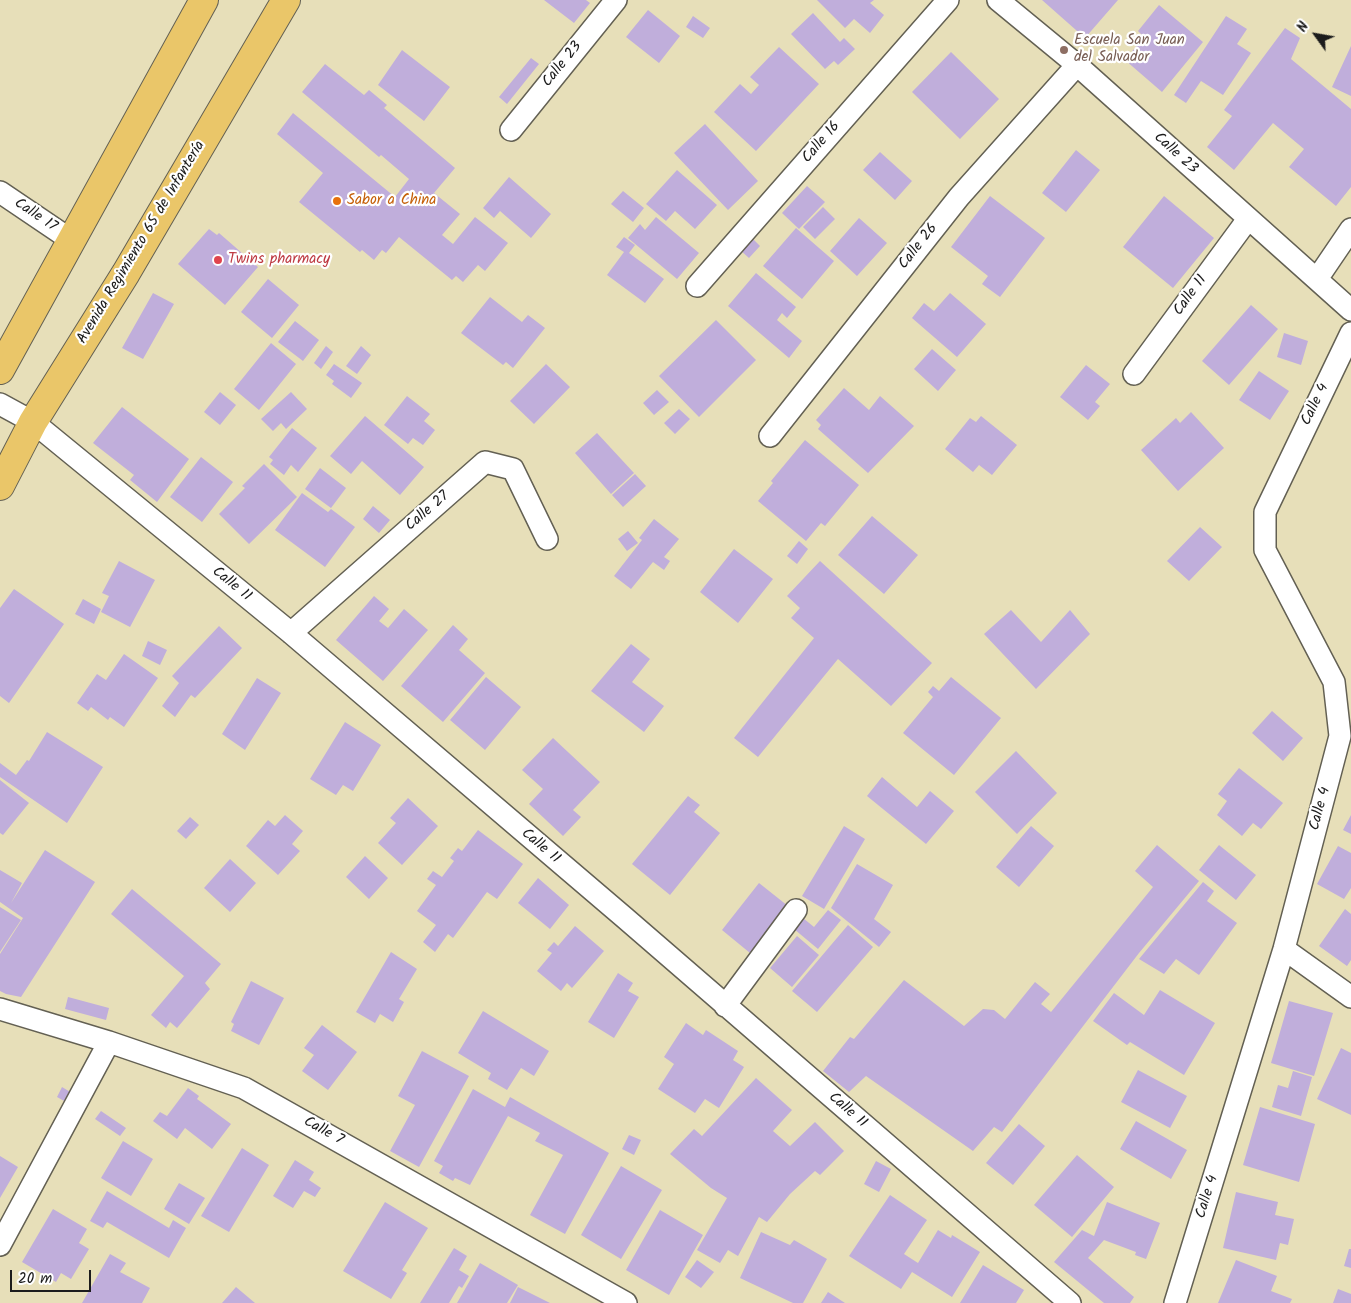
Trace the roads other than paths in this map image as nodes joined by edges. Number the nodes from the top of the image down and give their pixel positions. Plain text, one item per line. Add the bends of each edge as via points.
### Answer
1 (204, 0) edge
2 (286, 0) edge
3 (616, 0) edge
4 (948, 0) edge
5 (998, 0) edge
6 (1077, 65) junction
7 (511, 130) dead end
8 (0, 192) edge
9 (1248, 219) junction
10 (1351, 229) edge
11 (71, 240) junction
12 (1317, 279) junction
13 (696, 286) dead end
14 (1351, 310) edge
15 (1351, 333) edge
16 (0, 370) edge
17 (1134, 374) dead end
18 (0, 404) edge
19 (33, 422) junction
20 (770, 436) dead end
21 (0, 486) edge
22 (547, 539) dead end
23 (291, 634) junction
24 (796, 910) dead end
25 (1284, 949) junction
26 (1351, 997) edge
27 (725, 1006) junction
28 (0, 1009) edge
29 (109, 1042) junction
30 (0, 1245) edge
31 (626, 1303) edge
32 (1070, 1303) edge
33 (1175, 1303) edge

1 - 11 highway
2 - 19 highway, Avenida Regimiento 65 de Infantería via 126,273
3 - 7 street, Calle 23
4 - 13 street, Calle 16
5 - 6 street, Calle 23
6 - 9 street, Calle 23
6 - 20 street, Calle 26 via 959,197
8 - 11 street, Calle 17
9 - 12 street, Calle 23
9 - 17 street, Calle 11
10 - 12 street
11 - 16 highway
12 - 14 street, Calle 23
15 - 25 street, Calle 4 via 1265,512 1265,550 1334,682 1340,736
18 - 19 street, Calle 11
19 - 21 highway, Avenida Regimiento 65 de Infantería
19 - 23 street, Calle 11
22 - 23 street, Calle 27 via 513,469 485,462
23 - 27 street, Calle 11
24 - 27 street
25 - 26 street
25 - 33 street, Calle 4
27 - 32 street, Calle 11
28 - 29 street, Calle 7
29 - 30 street
29 - 31 street, Calle 7 via 244,1088

